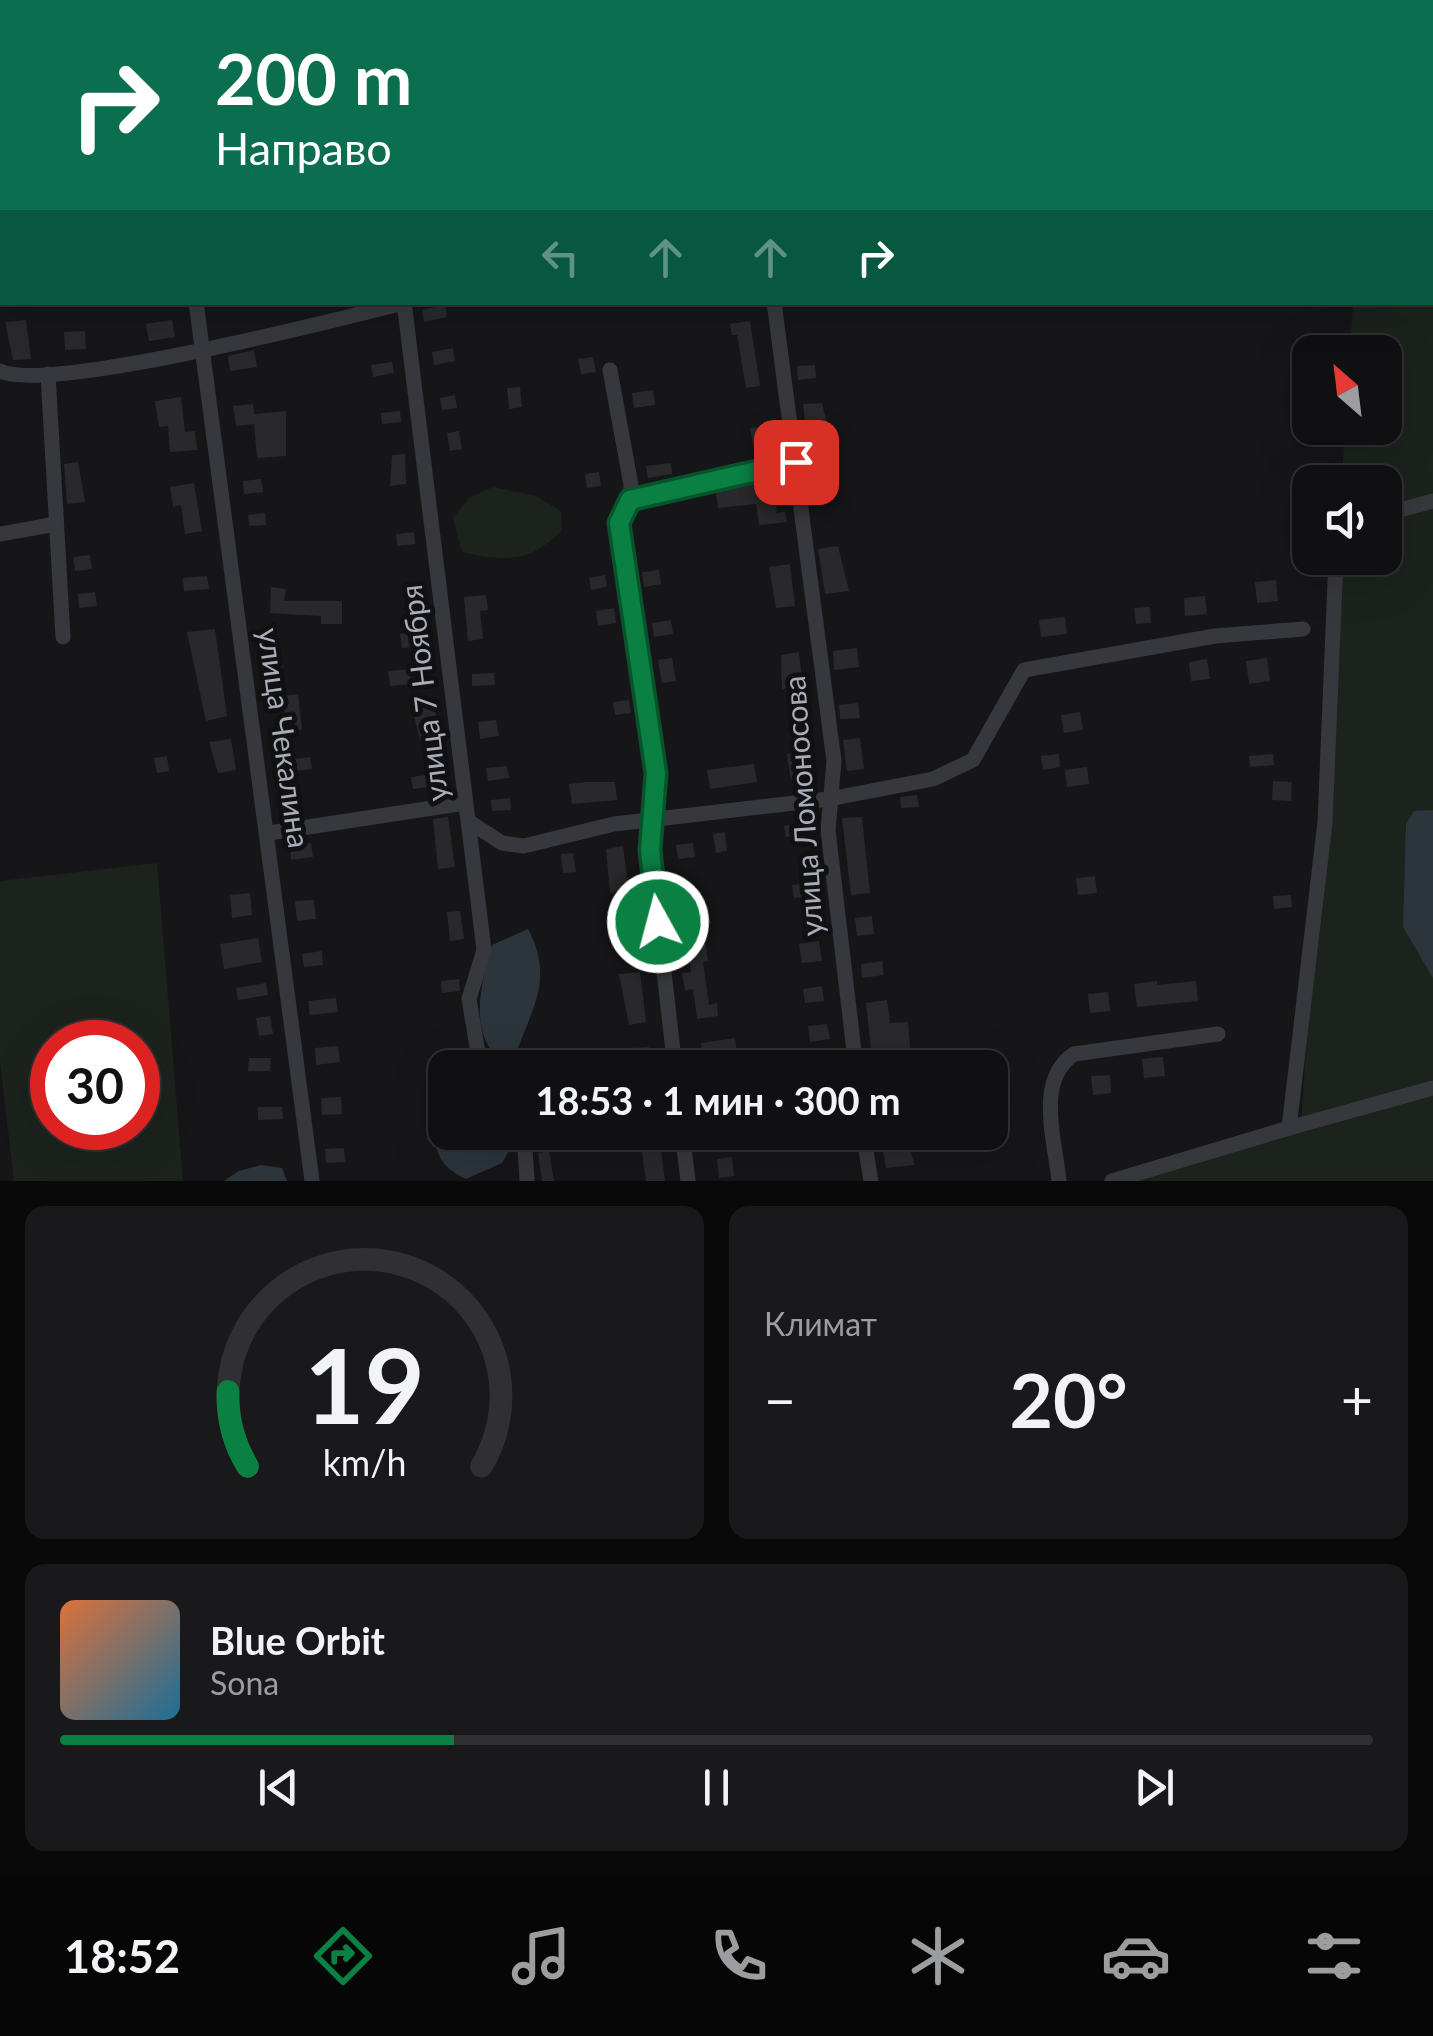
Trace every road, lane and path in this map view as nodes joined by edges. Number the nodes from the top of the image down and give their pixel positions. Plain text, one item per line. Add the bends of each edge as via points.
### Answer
1 (196, 305) edge
2 (398, 305) edge
3 (406, 305) edge
4 (774, 305) edge
5 (204, 351) junction
6 (610, 370) dead end
7 (0, 371) edge
8 (48, 374) junction
9 (796, 462) junction
10 (630, 500) junction
11 (1433, 501) edge
12 (1402, 509) edge
13 (56, 524) junction
14 (0, 534) edge
15 (1335, 575) edge
16 (1303, 629) dead end
17 (63, 637) dead end
18 (830, 800) junction
19 (466, 803) junction
20 (468, 821) junction
21 (653, 822) junction
22 (268, 833) junction
23 (1218, 1034) dead end
24 (478, 1050) edge
25 (673, 1050) edge
26 (854, 1050) edge
27 (1433, 1088) edge
28 (1288, 1128) junction
29 (525, 1150) edge
30 (684, 1150) edge
31 (866, 1150) edge
32 (312, 1181) edge
33 (527, 1181) edge
34 (688, 1181) edge
35 (871, 1181) edge
36 (1059, 1181) edge
37 (1112, 1181) edge

1 - 5 street, улица Чекалина
2 - 5 street
3 - 19 street, улица 7 Ноября
4 - 9 street, улица Ломоносова
5 - 8 street
5 - 22 street, улица Чекалина
6 - 10 street
7 - 8 street
8 - 13 street
9 - 10 street
9 - 18 street, улица Ломоносова via 834,760
10 - 21 street via 619,523 656,773
11 - 12 street
13 - 14 street
13 - 17 street
15 - 28 street via 1324,822
16 - 18 street via 1215,636 1024,670 974,760 933,779
18 - 21 street
18 - 26 street, улица Ломоносова
19 - 20 street, улица 7 Ноября
19 - 22 street
20 - 21 street via 502,843 524,846 614,824
20 - 24 street, улица 7 Ноября via 484,950 470,999
21 - 25 street via 650,850
22 - 32 street, улица Чекалина
23 - 36 street via 1074,1054 1058,1064 1050,1086
27 - 28 street
28 - 37 street
29 - 33 street
30 - 34 street
31 - 35 street

